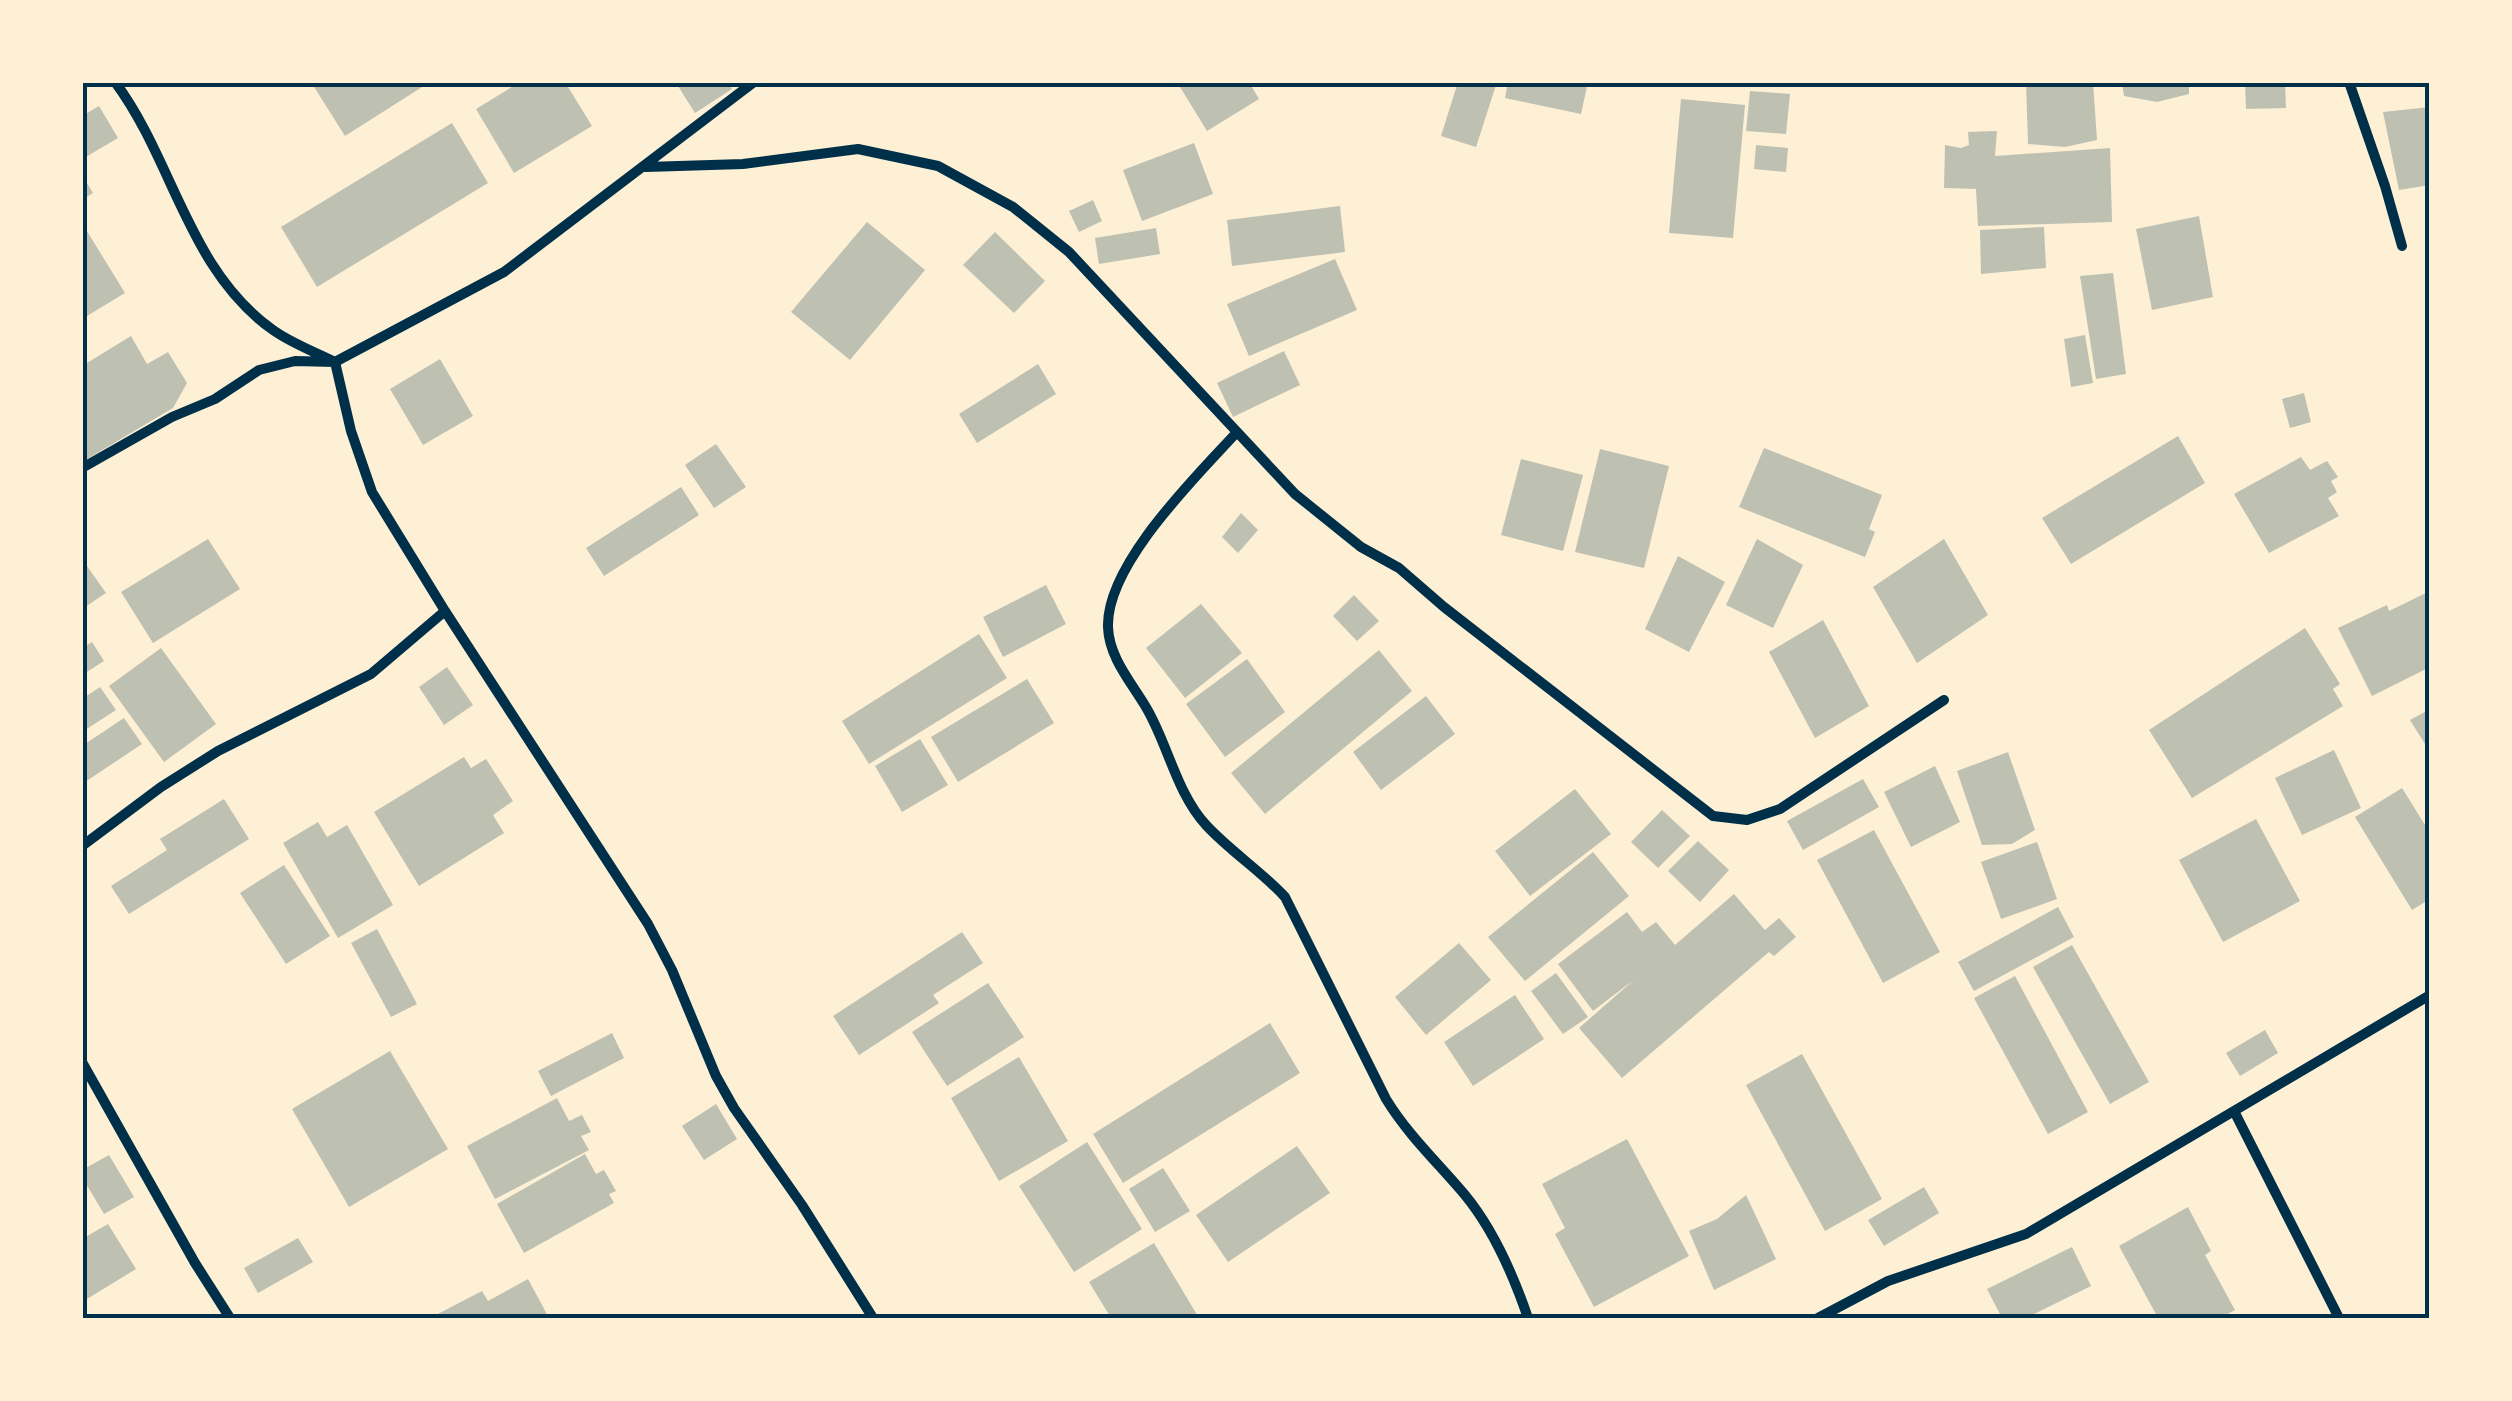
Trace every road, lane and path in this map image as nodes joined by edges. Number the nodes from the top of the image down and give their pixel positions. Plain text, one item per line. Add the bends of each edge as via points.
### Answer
1 (114, 82) edge
2 (754, 82) edge
3 (2349, 82) edge
4 (646, 167) junction
5 (2402, 246) dead end
6 (335, 362) junction
7 (1236, 432) junction
8 (82, 468) edge
9 (445, 611) junction
10 (1944, 700) dead end
11 (82, 846) edge
12 (2430, 995) edge
13 (82, 1062) edge
14 (2234, 1110) junction
15 (230, 1318) edge
16 (873, 1318) edge
17 (1528, 1318) edge
18 (1818, 1318) edge
19 (2339, 1318) edge

1 - 6 street via 218,274 275,332
2 - 4 street
3 - 5 street
4 - 6 street via 504,272
4 - 7 street via 743,164 858,149 938,166 1013,207 1069,252
6 - 8 street via 295,361 259,370
6 - 9 street via 372,492
7 - 10 street via 1295,494 1361,548 1398,568 1714,816 1747,820 1780,808
7 - 17 street via 1150,528 1130,561 1108,625 1113,653 1205,824 1285,897 1386,1099 1491,1232
9 - 11 street via 371,674 218,751
9 - 16 street via 648,924 734,1108
12 - 14 street
13 - 15 street
14 - 18 street via 2026,1234 1888,1281
14 - 19 street

